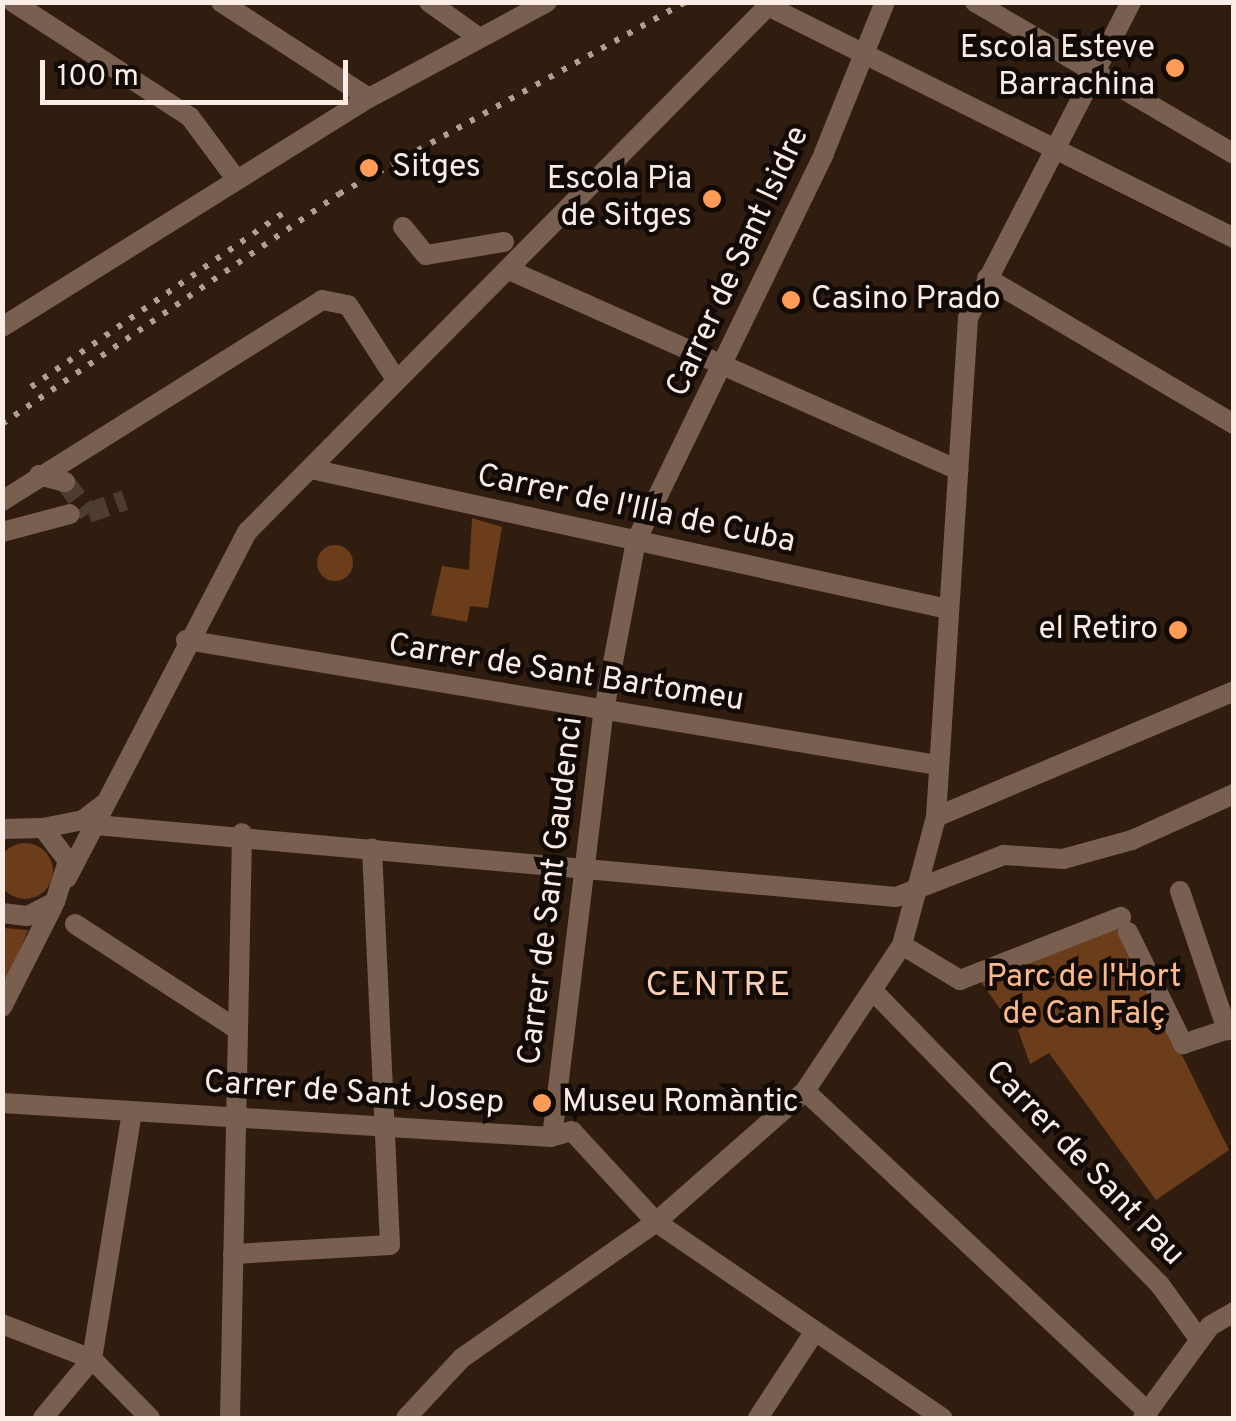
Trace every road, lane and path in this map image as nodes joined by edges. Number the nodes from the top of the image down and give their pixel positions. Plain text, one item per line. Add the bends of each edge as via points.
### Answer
1 (14, 2) edge
2 (221, 2) edge
3 (429, 2) edge
4 (547, 2) edge
5 (885, 2) edge
6 (975, 2) edge
7 (1132, 2) edge
8 (770, 4) edge
9 (478, 38) junction
10 (865, 54) junction
11 (1098, 74) junction
12 (369, 98) junction
13 (1056, 150) junction
14 (1234, 154) edge
15 (236, 179) junction
16 (403, 227) dead end
17 (1234, 238) edge
18 (504, 242) dead end
19 (509, 270) junction
20 (987, 278) junction
21 (2, 328) edge
22 (726, 365) junction
23 (397, 382) junction
24 (1234, 424) edge
25 (311, 469) junction
26 (958, 470) junction
27 (38, 474) junction
28 (65, 482) tunnel mouth
29 (2, 502) edge
30 (70, 514) dead end
31 (2, 532) edge
32 (636, 542) junction
33 (948, 609) junction
34 (186, 640) junction
35 (1234, 691) edge
36 (604, 710) junction
37 (936, 765) junction
38 (1234, 794) edge
39 (106, 801) junction
40 (936, 817) junction
41 (5, 826) edge
42 (96, 826) junction
43 (43, 828) junction
44 (242, 833) junction
45 (372, 848) junction
46 (582, 866) junction
47 (67, 878) junction
48 (920, 890) junction
49 (1180, 891) dead end
50 (55, 902) junction
51 (2, 913) edge
52 (75, 924) dead end
53 (902, 946) junction
54 (875, 993) junction
55 (2, 1007) edge
56 (1230, 1028) edge
57 (238, 1030) junction
58 (805, 1091) junction
59 (2, 1103) edge
60 (132, 1112) junction
61 (233, 1114) junction
62 (384, 1124) junction
63 (554, 1130) junction
64 (656, 1222) junction
65 (233, 1254) junction
66 (1234, 1312) edge
67 (2, 1324) edge
68 (815, 1331) junction
69 (1200, 1340) junction
70 (92, 1359) junction
71 (1146, 1415) edge
72 (43, 1418) edge
73 (150, 1418) edge
74 (230, 1418) edge
75 (406, 1418) edge
76 (758, 1418) edge
77 (942, 1418) edge

1 - 15 street via 190,116
2 - 12 street
3 - 9 street
4 - 9 street
5 - 10 street, Carrer de Sant Isidre
6 - 11 street
7 - 11 street
8 - 10 street
8 - 19 street
9 - 12 street
10 - 13 street
10 - 22 street, Carrer de Sant Isidre
11 - 13 street
11 - 14 street
12 - 15 street
13 - 17 street
13 - 20 street
15 - 21 street
16 - 18 street via 426,255
19 - 22 street
19 - 23 street
20 - 24 street
20 - 26 street via 968,318
22 - 26 street
22 - 32 street, Carrer de Sant Isidre
23 - 25 street
23 - 27 street via 348,305 322,300
25 - 32 street, Carrer de l'Illa de Cuba
25 - 34 street via 233,549
26 - 33 street
27 - 28 street
27 - 29 street
30 - 31 street
32 - 33 street, Carrer de l'Illa de Cuba
32 - 36 street, Carrer de Sant Gaudenci
33 - 37 street
34 - 36 street, Carrer de Sant Bartomeu
34 - 39 street
35 - 40 street
36 - 37 street, Carrer de Sant Bartomeu
36 - 46 street, Carrer de Sant Gaudenci
37 - 40 street
38 - 48 street via 1132,840 1063,860 1004,855
39 - 42 street
39 - 43 street via 83,820
40 - 48 street
41 - 43 street
42 - 44 street
42 - 47 street
43 - 47 street via 66,854
44 - 45 street
44 - 57 street
45 - 46 street
45 - 62 street
46 - 48 street via 878,897
46 - 63 street, Carrer de Sant Gaudenci
47 - 50 street
48 - 53 street
49 - 56 street
50 - 51 street via 27,916
50 - 55 street
52 - 57 street
53 - 54 street
53 - 56 street via 960,980 1125,924 1182,1044
54 - 58 street
54 - 69 street, Carrer de Sant Pau via 1160,1285
57 - 61 street
58 - 64 street
58 - 71 street
59 - 60 street, Carrer de Sant Josep
60 - 61 street, Carrer de Sant Josep
60 - 70 street
61 - 62 street, Carrer de Sant Josep
61 - 65 street
62 - 63 street, Carrer de Sant Josep via 551,1138
62 - 65 street via 390,1245
63 - 64 street via 572,1131
64 - 68 street
64 - 75 street via 462,1358
65 - 74 street
66 - 69 street
67 - 70 street
68 - 76 street
68 - 77 street
69 - 71 street
70 - 72 street
70 - 73 street

